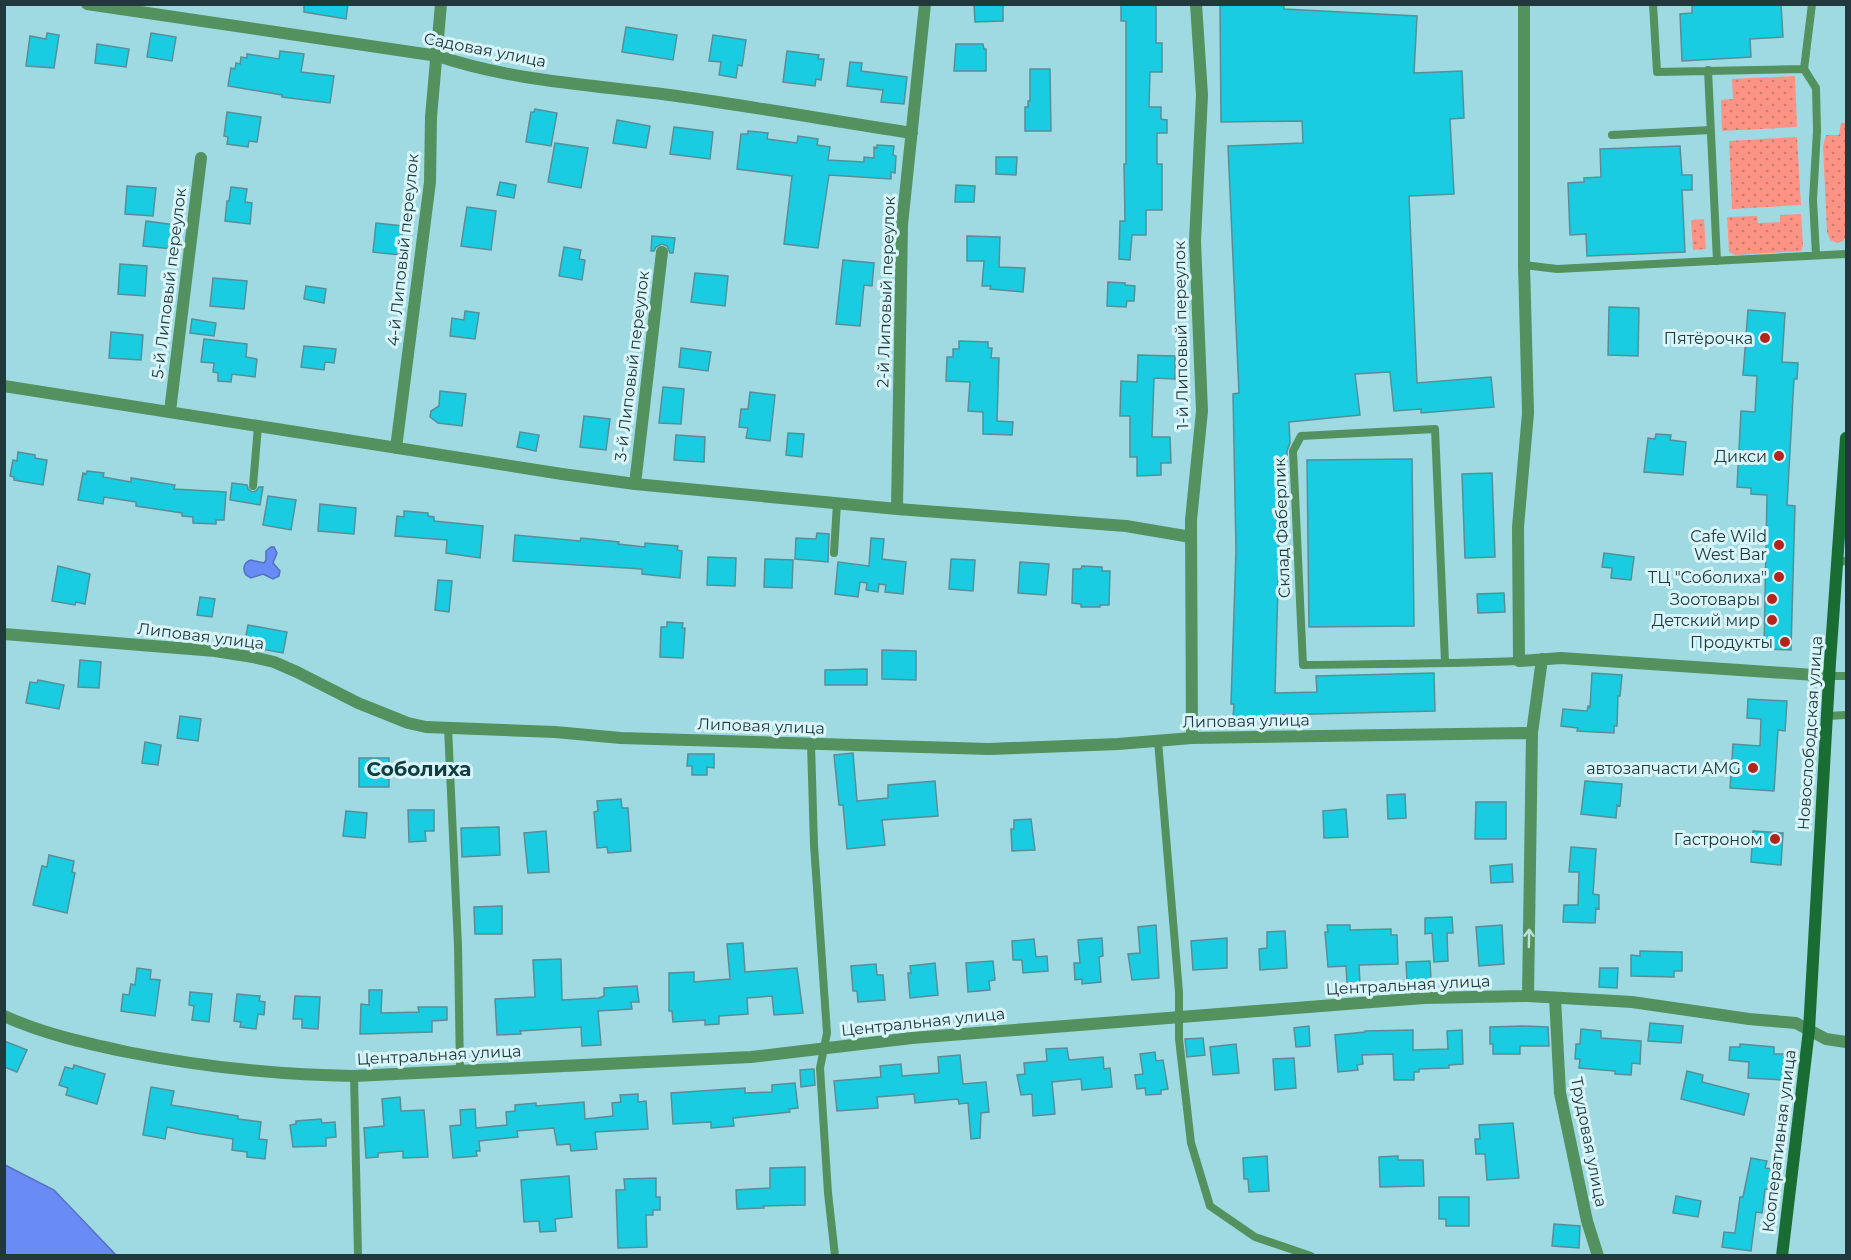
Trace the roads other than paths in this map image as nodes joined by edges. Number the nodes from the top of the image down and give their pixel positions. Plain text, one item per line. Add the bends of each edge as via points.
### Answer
1 (87, 4) edge
2 (441, 4) edge
3 (926, 4) edge
4 (1196, 4) edge
5 (1524, 4) edge
6 (1653, 4) edge
7 (1812, 4) edge
8 (438, 56) junction
9 (1804, 69) junction
10 (1708, 70) junction
11 (1711, 130) junction
12 (912, 133) junction
13 (1612, 135) dead end
14 (201, 158) dead end
15 (662, 252) dead end
16 (1846, 254) edge
17 (1816, 255) junction
18 (1717, 261) junction
19 (1524, 265) junction
20 (4, 386) edge
21 (170, 411) junction
22 (258, 426) junction
23 (1846, 438) edge
24 (396, 448) junction
25 (635, 483) junction
26 (253, 486) dead end
27 (837, 503) junction
28 (897, 509) junction
29 (1191, 537) junction
30 (834, 553) dead end
31 (1842, 561) edge
32 (4, 634) edge
33 (1542, 659) junction
34 (1519, 660) junction
35 (1445, 662) junction
36 (1829, 676) junction
37 (1846, 676) edge
38 (1846, 715) edge
39 (1827, 716) junction
40 (448, 727) junction
41 (1532, 733) junction
42 (1192, 738) junction
43 (1158, 741) junction
44 (811, 744) junction
45 (1528, 996) junction
46 (1555, 998) junction
47 (4, 1016) edge
48 (1179, 1018) junction
49 (1809, 1030) junction
50 (1846, 1042) edge
51 (824, 1049) junction
52 (460, 1071) junction
53 (354, 1076) junction
54 (358, 1256) edge
55 (835, 1256) edge
56 (1311, 1256) edge
57 (1598, 1256) edge
58 (1782, 1256) edge

1 - 8 street, Садовая улица
2 - 8 street, 4-й Липовый переулок
3 - 12 street, 2-й Липовый переулок
4 - 29 street, 1-й Липовый переулок via 1202,95 1195,241 1202,411
5 - 19 street
6 - 10 lane via 1656,72
7 - 9 lane
8 - 12 street, Садовая улица via 509,75 677,96
8 - 24 street, 4-й Липовый переулок via 431,117 430,182
9 - 10 lane
9 - 17 lane via 1816,87
10 - 11 lane
11 - 13 lane
11 - 18 lane
12 - 28 street, 2-й Липовый переулок via 902,225
14 - 21 street, 5-й Липовый переулок
15 - 25 street, 3-й Липовый переулок
16 - 17 lane
17 - 18 lane
18 - 19 lane via 1557,269
19 - 34 street via 1528,414 1518,527
20 - 21 street
21 - 22 street
22 - 24 street
22 - 26 lane
23 - 31 main road, Новослободская улица
24 - 25 street
25 - 27 street
27 - 28 street
27 - 30 lane
28 - 29 street via 1126,526
29 - 42 street, 1-й Липовый переулок
31 - 36 main road, Новослободская улица
32 - 40 street, Липовая улица via 253,657 274,662 408,723
33 - 34 street
33 - 36 street
33 - 41 street
34 - 35 lane
35 - 35 lane, Склад Фаберлик via 1302,666 1293,452 1301,436 1435,429
36 - 37 lane
36 - 39 main road, Новослободская улица
38 - 39 lane
39 - 49 main road, Новослободская улица
40 - 44 street, Липовая улица
40 - 52 lane
41 - 42 street, Липовая улица
45 -> 41 street
42 - 43 street, Липовая улица
43 - 44 street, Липовая улица via 989,748
43 - 48 lane
44 - 51 lane via 827,1033
45 - 46 street, Центральная улица
45 - 48 street, Центральная улица via 1424,998
46 - 49 street, Центральная улица via 1632,1002 1796,1023
46 - 57 street, Трудовая улица via 1560,1093
47 - 53 street, Центральная улица via 74,1041 163,1059 242,1071
48 - 51 street, Центральная улица via 924,1037
48 - 56 lane via 1191,1143 1210,1206 1255,1237
49 - 50 street, Центральная улица via 1826,1039
49 - 58 main road, Кооперативная улица
51 - 52 street, Центральная улица via 751,1058
51 - 55 lane via 820,1068
52 - 53 street, Центральная улица
53 - 54 lane

